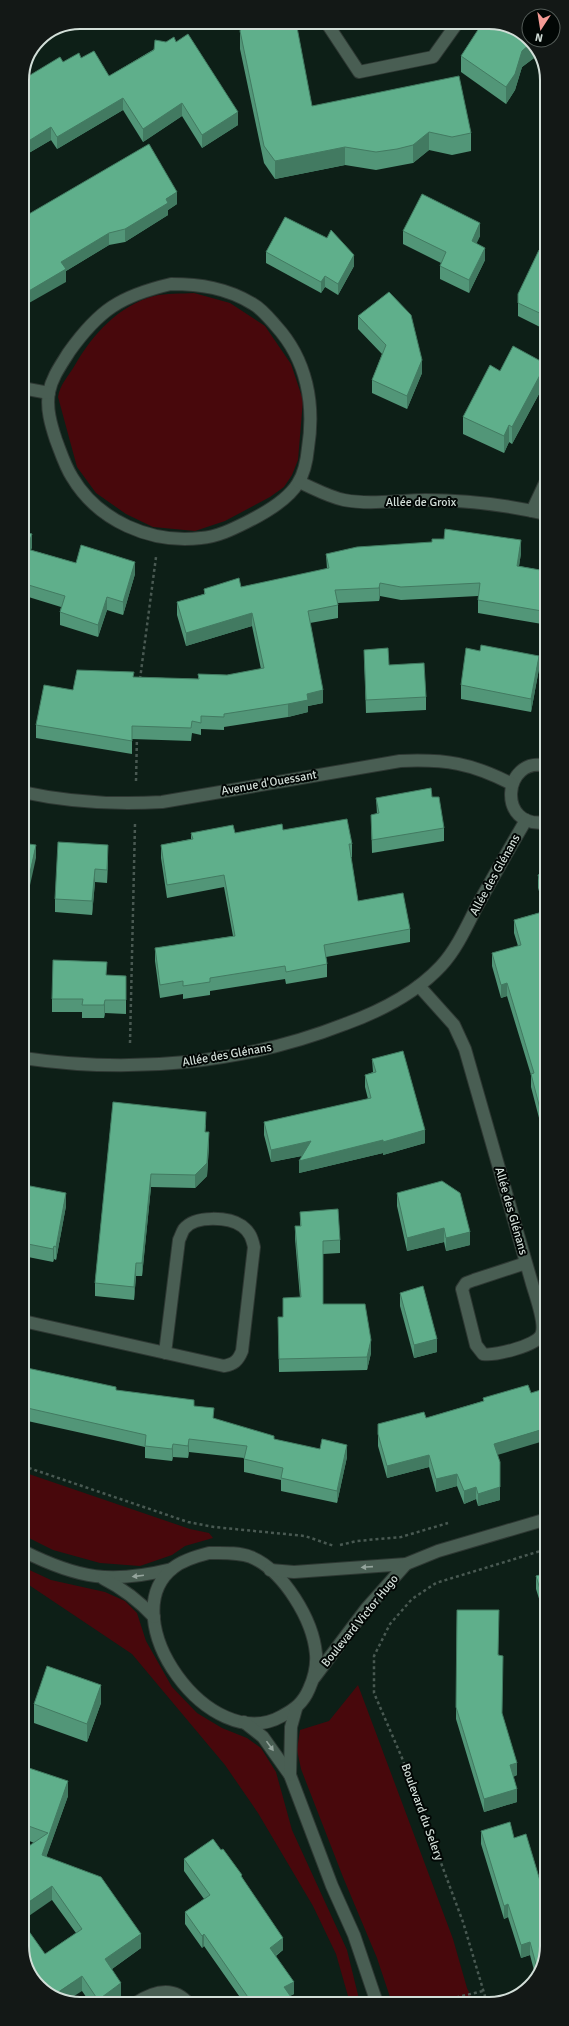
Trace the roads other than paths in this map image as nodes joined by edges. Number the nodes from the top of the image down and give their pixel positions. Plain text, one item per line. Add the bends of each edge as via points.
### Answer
1 (330, 29) edge
2 (453, 29) edge
3 (29, 389) edge
4 (49, 393) junction
5 (299, 482) junction
6 (540, 493) edge
7 (532, 510) junction
8 (540, 512) edge
9 (540, 765) edge
10 (512, 784) junction
11 (29, 793) edge
12 (526, 820) junction
13 (540, 824) edge
14 (419, 986) junction
15 (29, 1059) edge
16 (526, 1263) junction
17 (540, 1313) edge
18 (29, 1322) edge
19 (540, 1336) edge
20 (165, 1353) junction
21 (540, 1521) edge
22 (29, 1554) edge
23 (406, 1564) junction
24 (172, 1569) junction
25 (270, 1570) junction
26 (102, 1578) junction
27 (154, 1617) junction
28 (314, 1678) junction
29 (296, 1709) junction
30 (244, 1722) junction
31 (290, 1775) junction
32 (144, 1997) edge
33 (184, 1997) edge
34 (375, 1997) edge

1 - 2 street via 358,72 433,57
3 - 4 street
4 - 5 street via 51,424 72,478 96,507 132,530 181,539 203,538 222,533 278,504
4 - 5 street via 60,366 93,321 129,296 170,284 212,287 234,294 254,305 285,335 305,375 311,415 306,464
5 - 7 street, Allée de Groix via 342,500 358,502 457,501
6 - 7 street
7 - 8 street, Allée de Groix
9 - 10 street via 529,767 519,773
10 - 11 street, Avenue d'Ouessant via 484,770 467,765 426,760 400,761 162,802 102,803
10 - 12 street via 512,804 517,814
12 - 13 street
12 - 14 street, Allée des Glénans via 452,951 443,964
14 - 15 street, Allée des Glénans via 388,1006 332,1030 284,1044 222,1057 130,1066 88,1065
14 - 16 street, Allée des Glénans via 454,1025 465,1050
16 - 17 street, Allée des Glénans
16 - 19 street, Allée des Glénans via 466,1283 462,1288 476,1345 483,1354 494,1354 533,1343
18 - 20 street
20 - 20 street via 224,1366 236,1362 242,1351 254,1247 250,1235 241,1225 207,1219 193,1222 185,1228 179,1240
21 - 23 street, Boulevard Victor Hugo via 438,1550
22 - 26 street via 60,1568
23 -> 25 street, Boulevard Victor Hugo via 294,1572
23 - 28 street, Boulevard Victor Hugo via 366,1609
24 - 25 street via 192,1558 209,1553 229,1553 251,1557
24 -> 26 street via 148,1575
24 - 27 street via 157,1594
25 - 28 street via 289,1590 303,1612 313,1637 316,1655
26 - 27 street via 122,1588
27 - 30 street via 158,1639 165,1655 186,1687 198,1701 216,1713
28 - 29 street via 305,1698
29 - 30 street via 263,1724
29 - 31 street via 291,1727
30 -> 31 street via 263,1737
31 - 34 street via 326,1871 354,1935
32 - 33 street via 166,1992

